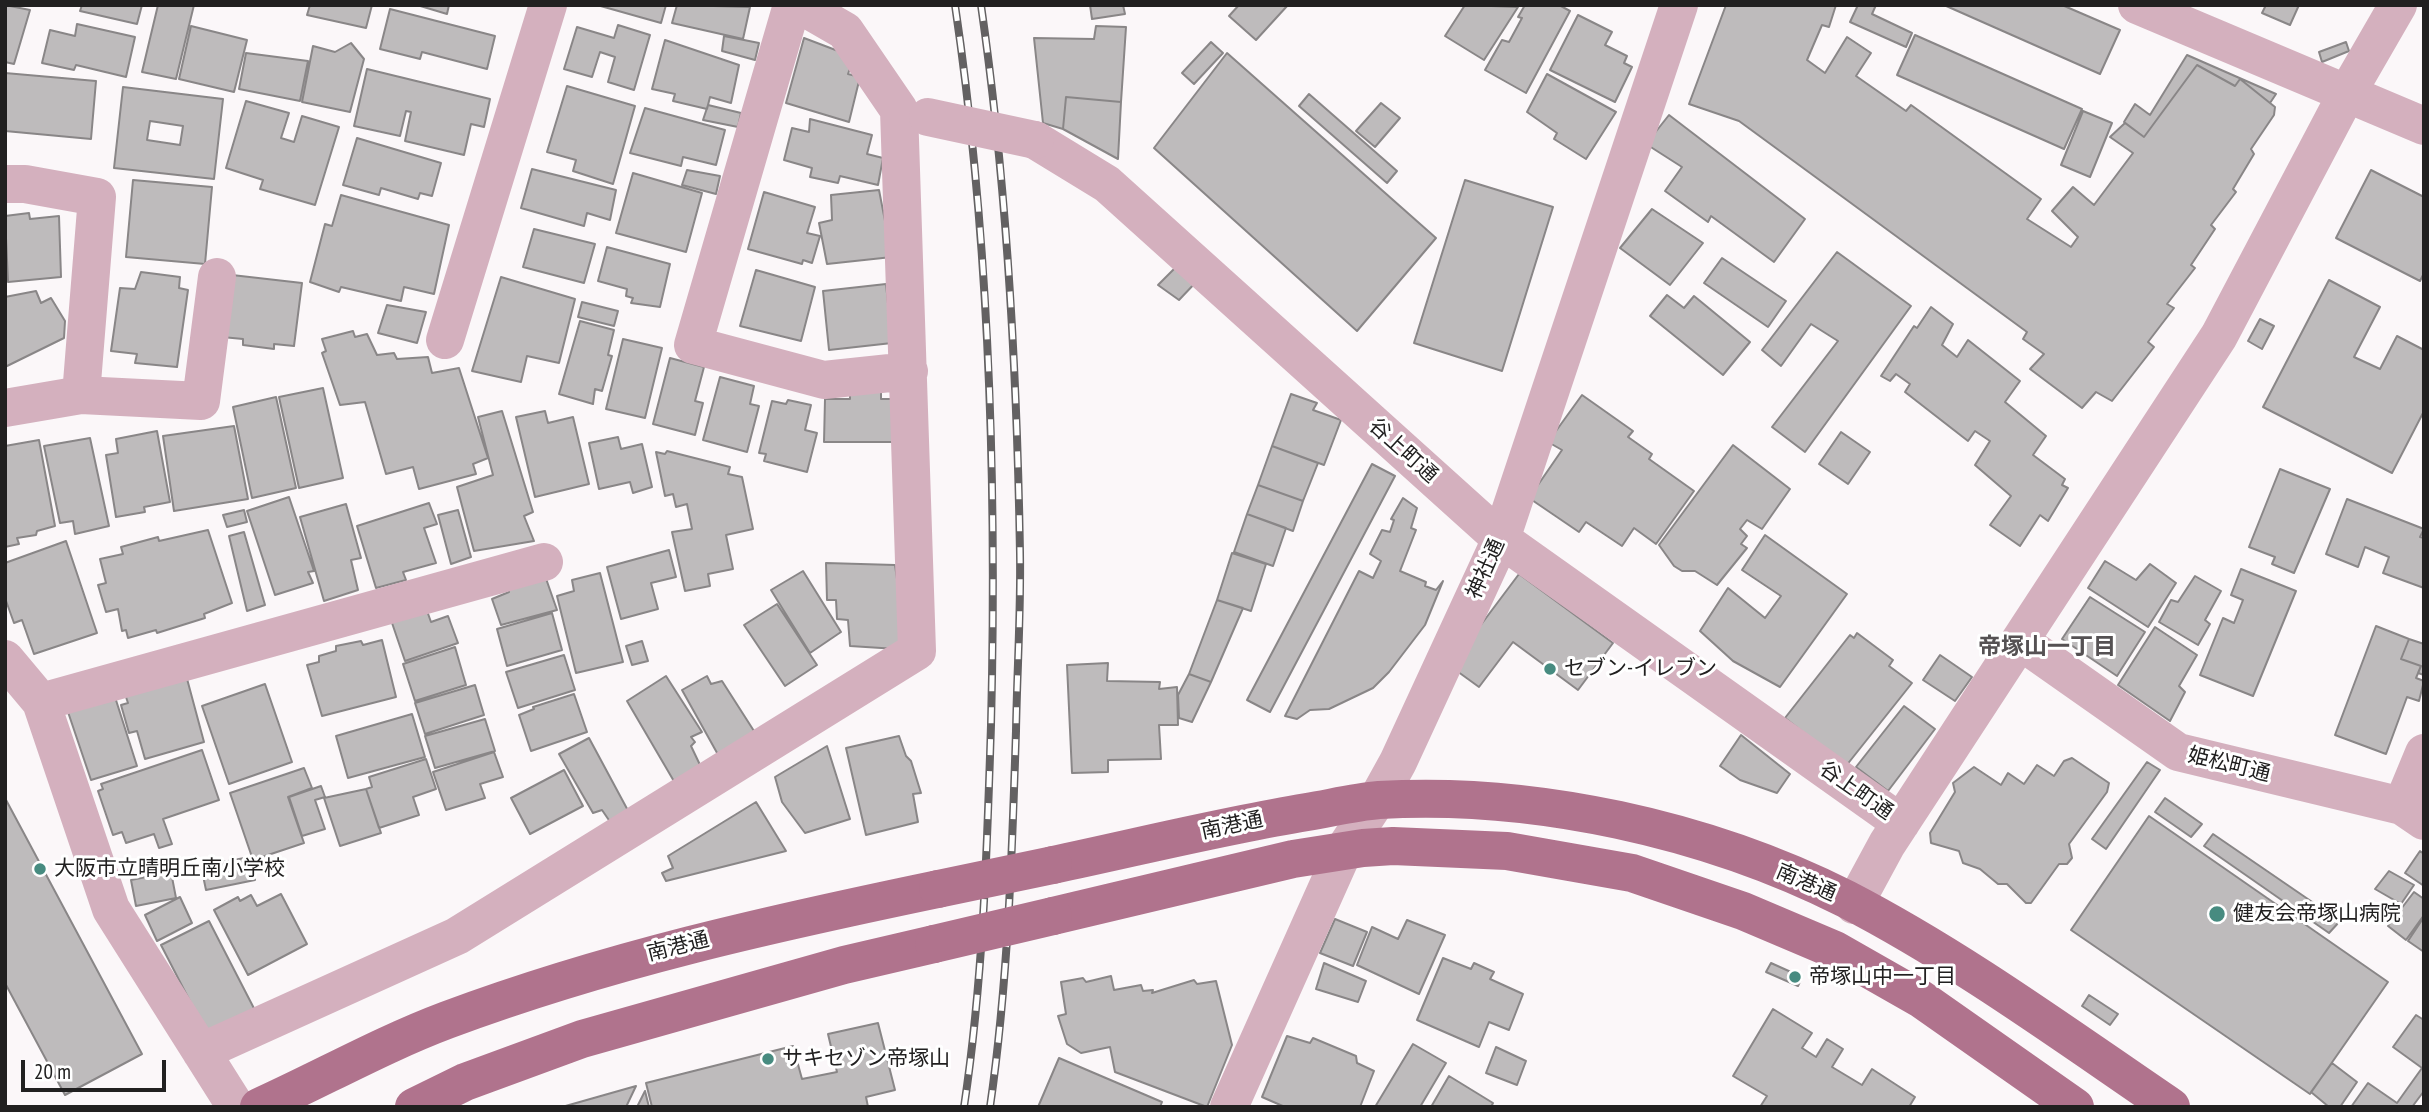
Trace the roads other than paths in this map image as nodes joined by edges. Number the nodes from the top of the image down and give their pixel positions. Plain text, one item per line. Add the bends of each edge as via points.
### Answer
1 (548, 5) edge
2 (792, 5) edge
3 (800, 5) edge
4 (1679, 5) edge
5 (2137, 5) edge
6 (2398, 5) edge
7 (2346, 95) junction
8 (914, 113) junction
9 (2424, 126) edge
10 (5, 184) edge
11 (217, 277) dead end
12 (445, 340) dead end
13 (909, 371) junction
14 (81, 395) junction
15 (5, 408) edge
16 (1501, 539) junction
17 (544, 562) dead end
18 (2020, 641) junction
19 (5, 659) edge
20 (41, 702) junction
21 (2424, 753) edge
22 (1377, 800) junction
23 (2413, 814) edge
24 (1900, 823) junction
25 (1344, 849) junction
26 (1854, 905) junction
27 (201, 1052) junction
28 (236, 1107) edge
29 (259, 1107) edge
30 (414, 1107) edge
31 (1229, 1107) edge
32 (2075, 1107) edge
33 (2171, 1107) edge

1 - 12 street
2 - 13 street via 693,345 824,380
3 - 8 street via 845,31
4 - 16 street, 神社通
5 - 7 street
6 - 7 street
7 - 9 street
7 - 18 street via 2219,336
8 - 13 street
8 - 16 street, 谷上町通, bridge via 1035,139 1107,184
10 - 14 street via 97,197
11 - 14 street via 201,401
13 - 27 street via 917,651 457,936
14 - 15 street
16 - 22 street, 神社通
16 - 24 street, 谷上町通
17 - 20 street
18 - 23 street, 姫松町通 via 2178,752
18 - 24 street
19 - 20 street
20 - 27 street via 111,909
21 - 23 street
22 - 25 street, 神社通
22 - 26 main road, 南港通 via 1488,800 1660,829 1755,861
22 - 29 main road, 南港通, bridge via 1251,821 658,951 444,1021
24 - 26 street
25 - 30 main road, bridge via 845,965 582,1039 464,1082
25 - 31 street, 神社通
25 - 32 main road via 1392,846 1507,851 1632,873 1744,911 1835,950 1921,999
26 - 33 main road, 南港通 via 1951,959
27 - 28 street

